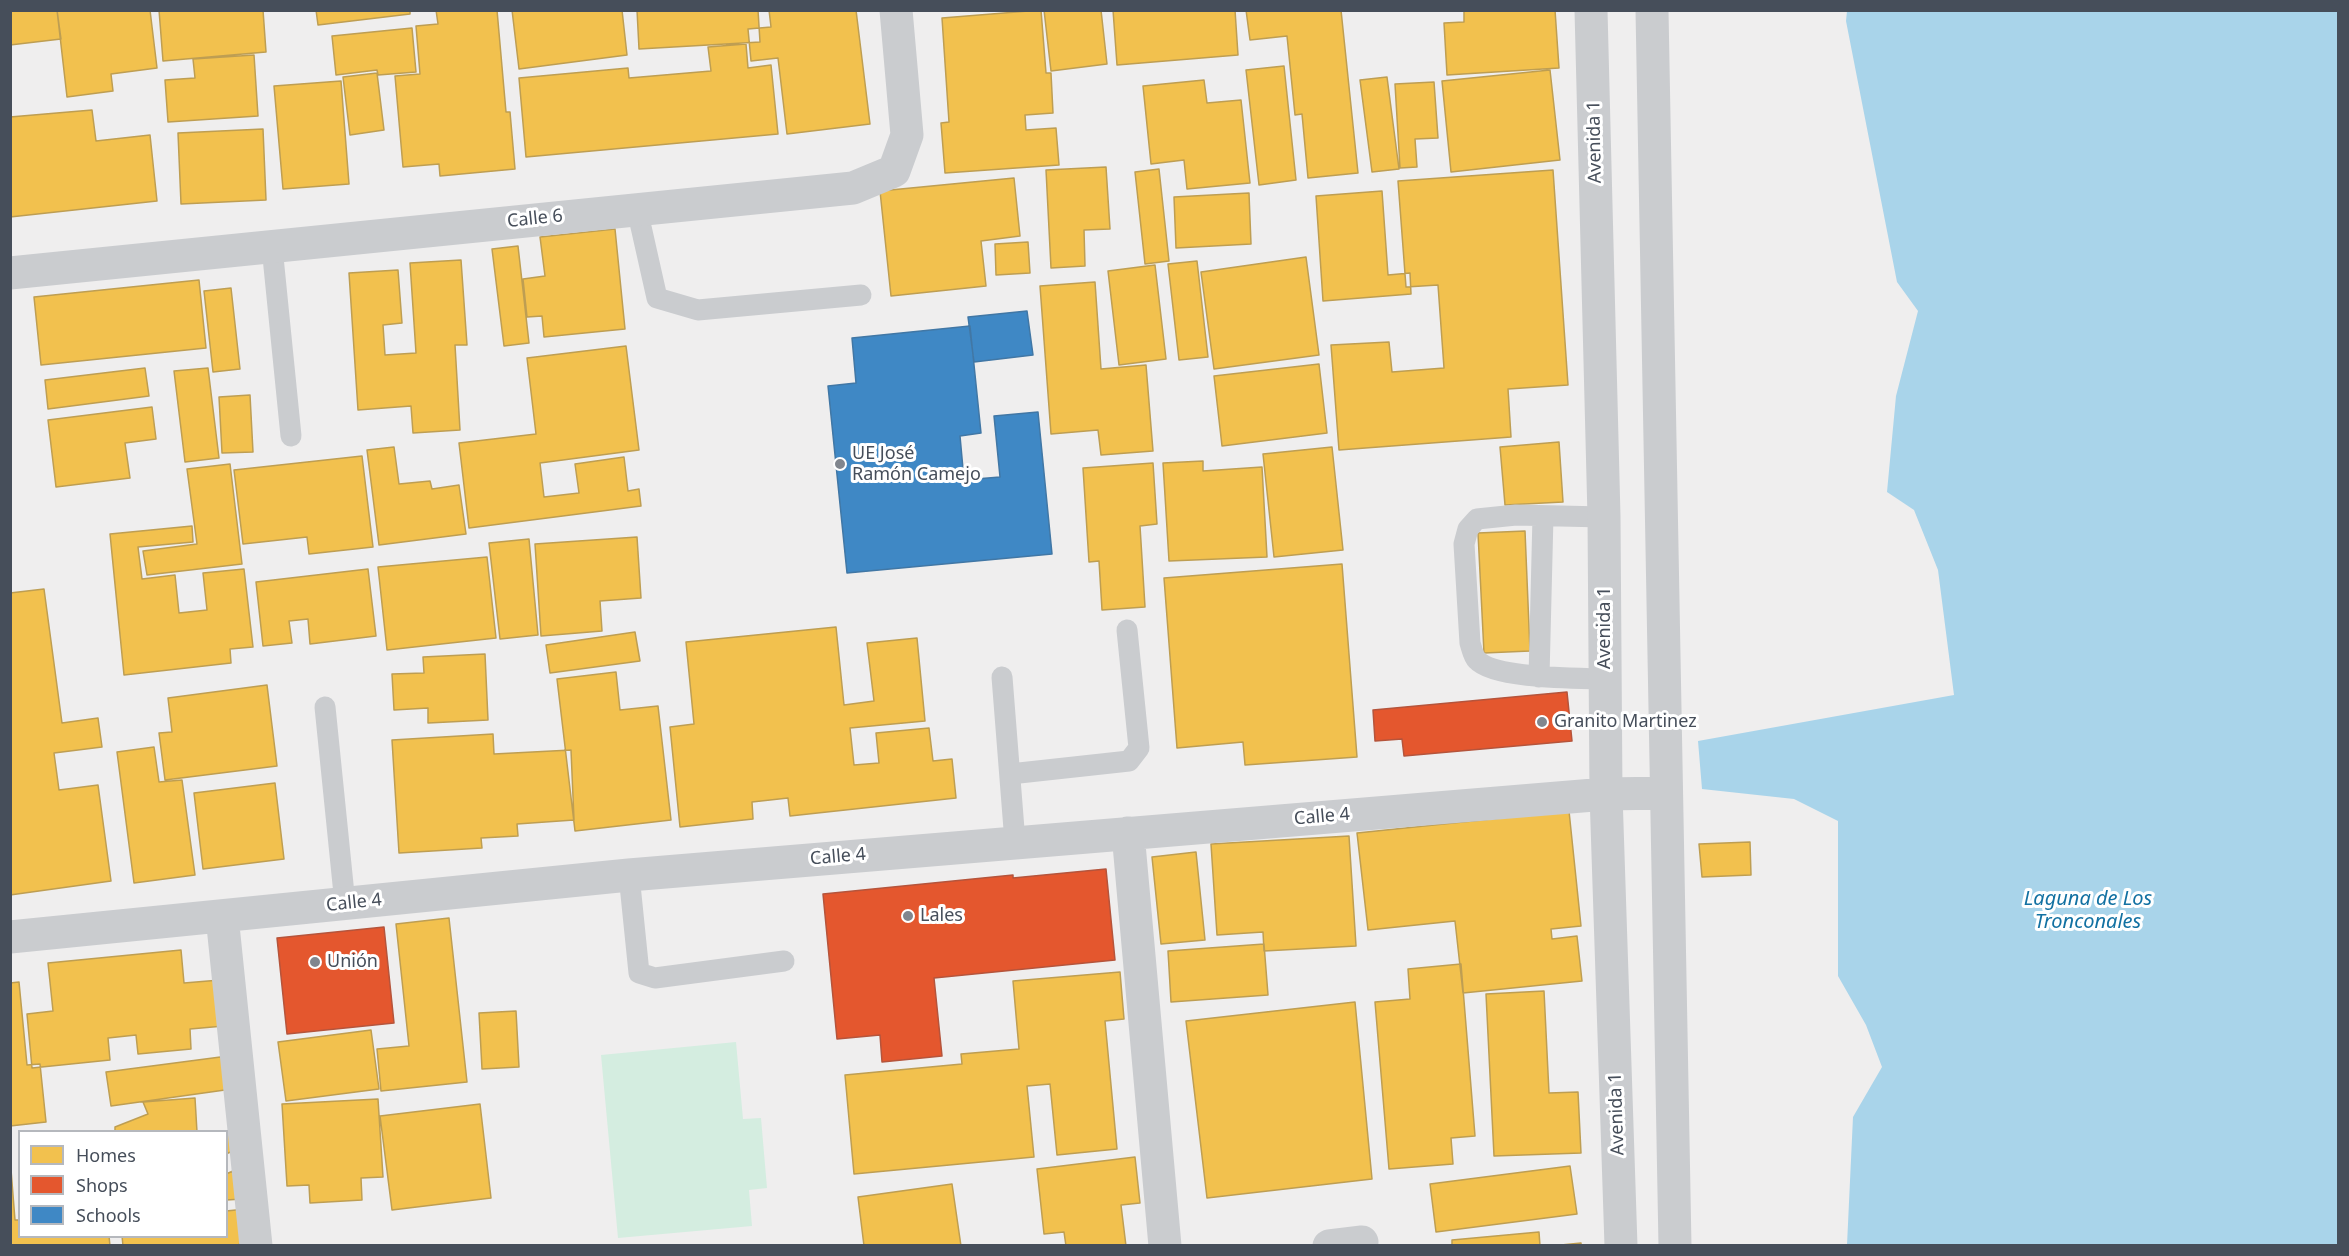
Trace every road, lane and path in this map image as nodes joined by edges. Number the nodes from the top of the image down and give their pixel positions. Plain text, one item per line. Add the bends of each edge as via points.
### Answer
1 (896, 10) edge
2 (1591, 10) edge
3 (1652, 10) edge
4 (637, 209) junction
5 (273, 247) junction
6 (10, 273) edge
7 (861, 295) dead end
8 (291, 436) dead end
9 (1544, 516) junction
10 (1604, 517) junction
11 (1127, 630) dead end
12 (1002, 676) dead end
13 (1539, 677) junction
14 (1605, 679) junction
15 (325, 707) dead end
16 (1010, 774) junction
17 (1666, 793) junction
18 (1606, 795) junction
19 (1128, 833) junction
20 (1015, 842) junction
21 (629, 875) junction
22 (345, 904) junction
23 (222, 916) junction
24 (10, 937) edge
25 (784, 961) dead end
26 (1362, 1242) dead end
27 (256, 1245) edge
28 (1165, 1245) edge
29 (1329, 1245) edge
30 (1621, 1245) edge
31 (1675, 1245) edge

1 - 4 street, Calle 6 via 907,135 894,171 853,188
2 - 10 street, Avenida 1
3 - 17 street
4 - 5 street, Calle 6
4 - 7 lane via 657,298 680,307 698,310
5 - 6 street, Calle 6
5 - 8 lane
9 - 10 lane
9 - 13 lane
9 - 13 lane via 1477,519 1468,529 1464,544 1470,643 1475,659 1483,665
10 - 14 street, Avenida 1
11 - 16 lane via 1139,748 1129,761
12 - 16 lane
13 - 14 lane
14 - 18 street, Avenida 1
15 - 22 lane
16 - 20 lane
17 - 18 street, Calle 4
17 - 31 street
18 - 19 street, Calle 4
18 - 30 street, Avenida 1
19 - 20 street, Calle 4
19 - 28 street
20 - 21 street, Calle 4
21 - 22 street, Calle 4
21 - 25 lane via 639,973 654,978
22 - 23 street, Calle 4
23 - 24 street, Calle 4
23 - 27 street
26 - 29 street

